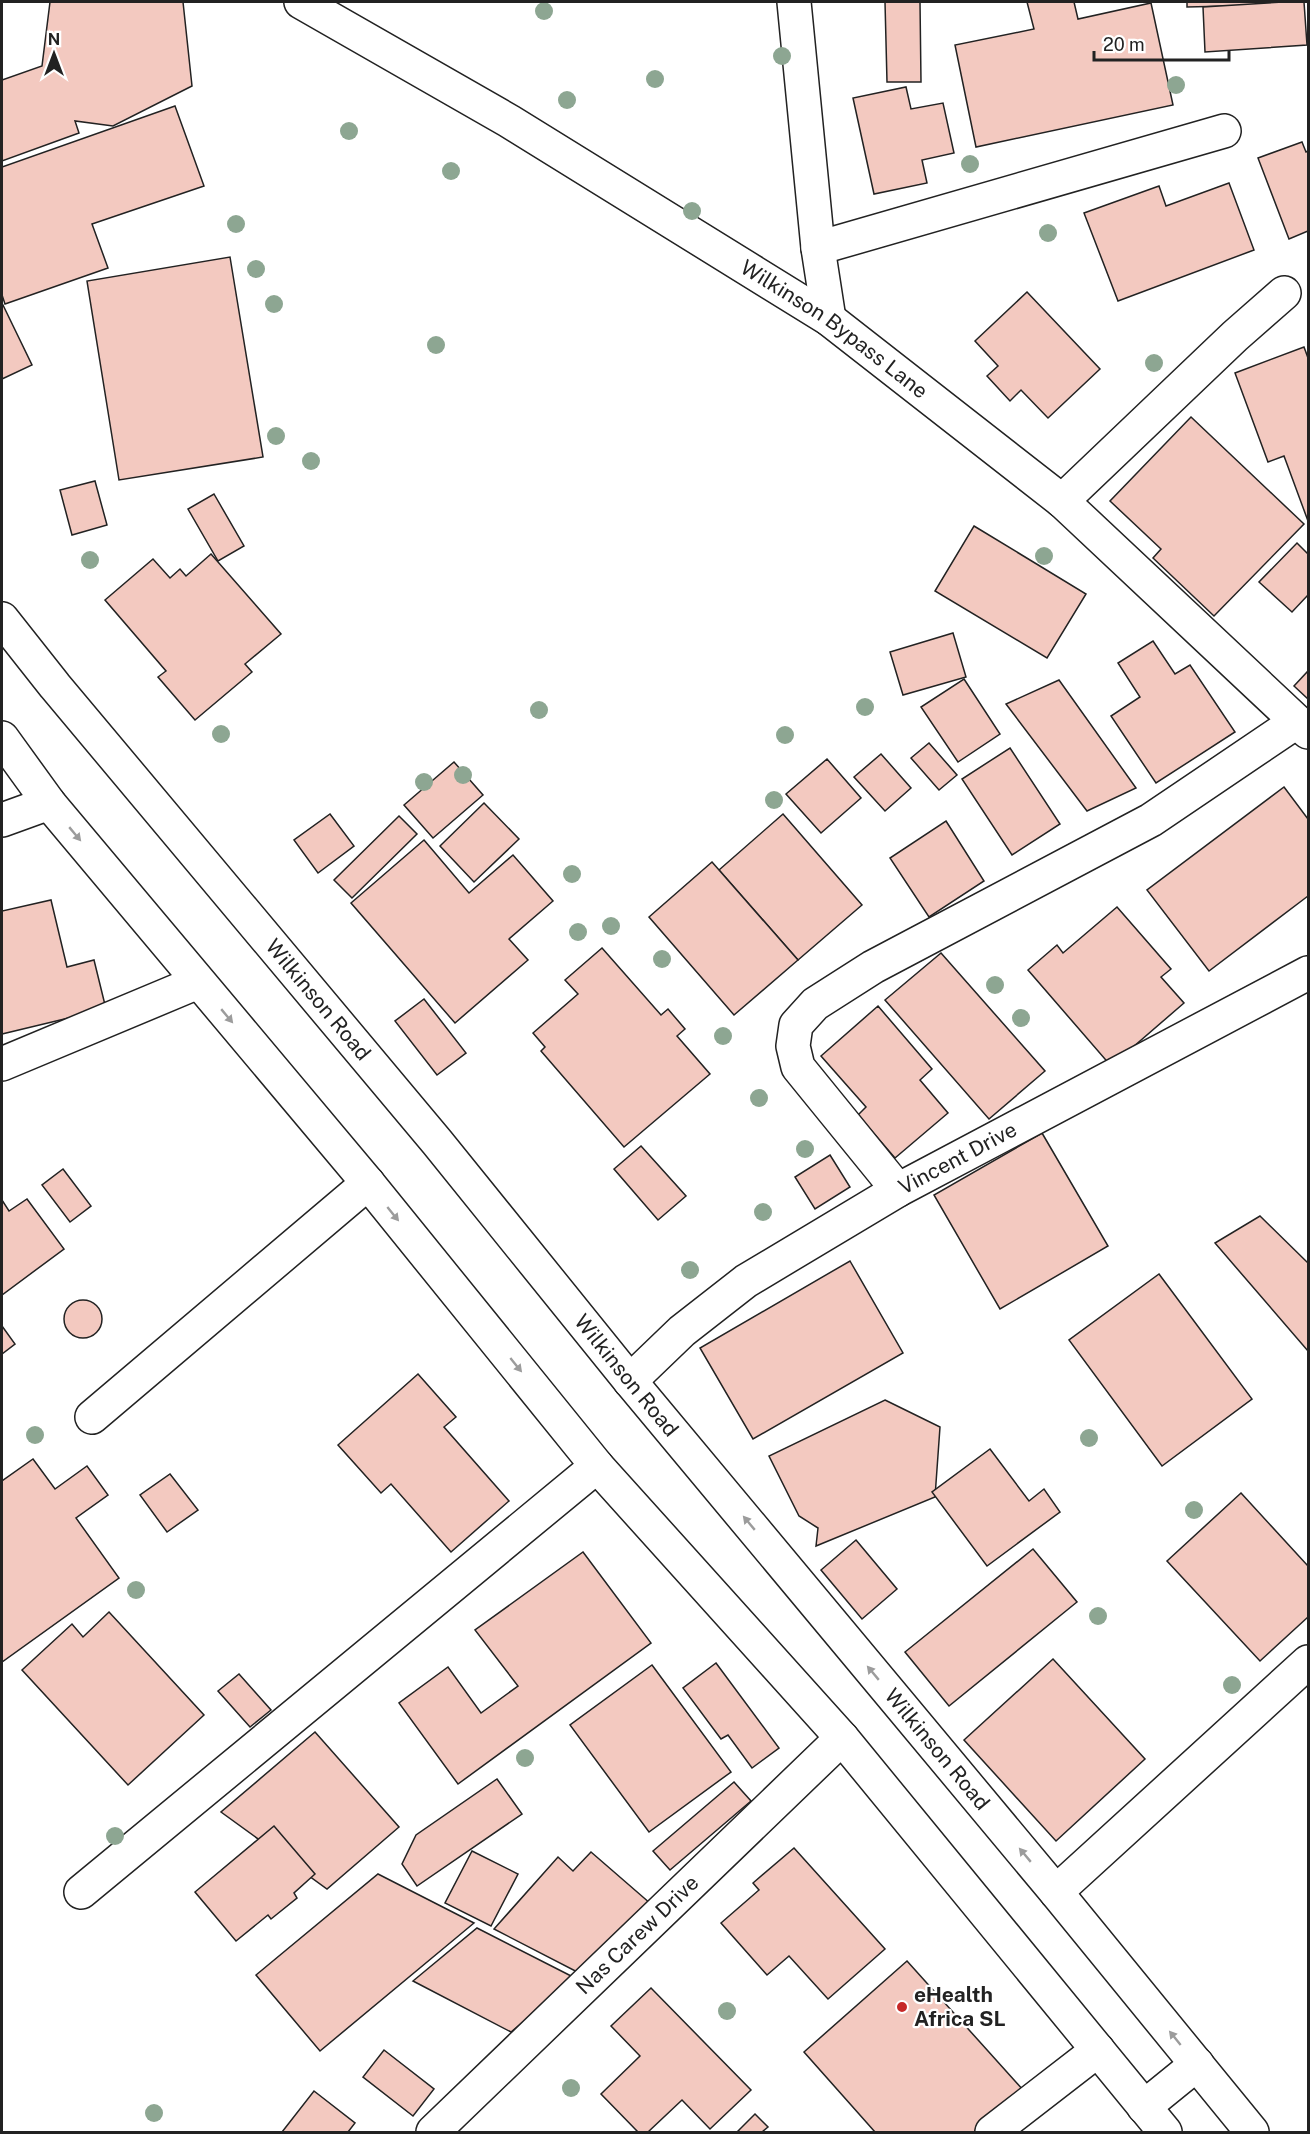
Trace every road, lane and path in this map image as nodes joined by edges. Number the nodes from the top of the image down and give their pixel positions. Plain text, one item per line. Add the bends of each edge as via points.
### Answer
1 (301, 2) edge
2 (794, 2) edge
3 (1224, 131) dead end
4 (818, 248) junction
5 (1284, 293) dead end
6 (829, 319) junction
7 (1062, 501) junction
8 (2, 619) edge
9 (1302, 727) edge
10 (2, 738) edge
11 (50, 803) junction
12 (2, 820) edge
13 (1308, 973) edge
14 (198, 982) junction
15 (2, 1064) edge
16 (368, 1183) junction
17 (898, 1190) junction
18 (630, 1381) junction
19 (92, 1417) dead end
20 (597, 1466) junction
21 (1308, 1662) edge
22 (842, 1738) junction
23 (81, 1892) dead end
24 (1056, 1892) junction
25 (1098, 2050) junction
26 (1197, 2064) junction
27 (1144, 2107) junction
28 (433, 2133) edge
29 (992, 2133) edge
30 (1165, 2133) edge
31 (1252, 2133) edge

1 - 6 street, Wilkinson Bypass Lane via 509,121
2 - 4 street
3 - 4 street
4 - 6 street
5 - 7 street
6 - 7 street, Wilkinson Bypass Lane
7 - 9 street, Wilkinson Bypass Lane
8 - 18 street, Wilkinson Road via 437,1142
9 - 17 street via 1151,820 873,967 815,1004 796,1025 793,1046 798,1067
10 - 11 street
11 - 12 street
11 -> 14 street
13 - 17 street, Vincent Drive
14 - 15 street
14 -> 16 street
16 - 19 street
16 -> 20 street
17 - 18 street, Vincent Drive via 746,1281 682,1331
24 -> 18 street, Wilkinson Road
20 - 22 street
20 - 23 street
21 - 24 street
22 - 25 street
22 - 28 street, Nas Carew Drive
26 -> 24 street, Wilkinson Road
25 - 27 street
25 - 29 street
26 - 27 street
26 - 31 street, Wilkinson Road
27 - 30 street

